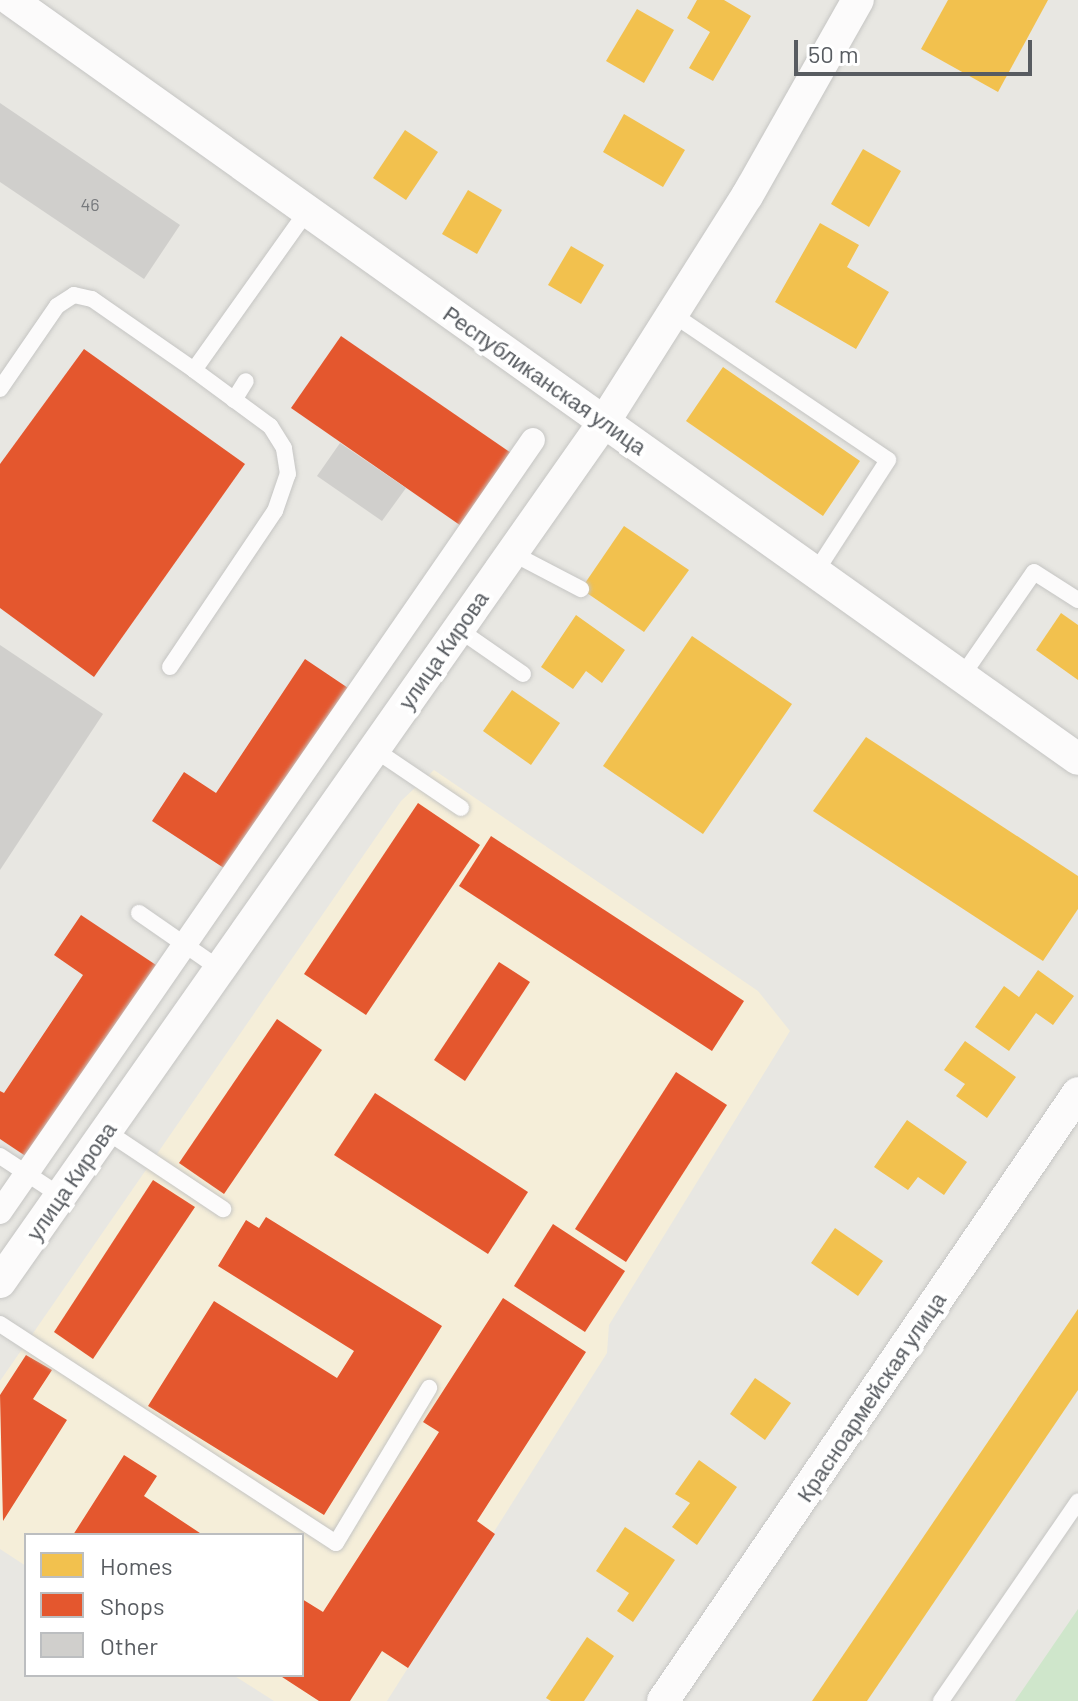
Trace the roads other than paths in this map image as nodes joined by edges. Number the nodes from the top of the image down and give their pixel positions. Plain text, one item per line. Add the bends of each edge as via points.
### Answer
1 (11, 0) edge
2 (858, 0) edge
3 (307, 211) junction
4 (674, 315) junction
5 (194, 370) junction
6 (246, 381) dead end
7 (0, 389) edge
8 (234, 400) junction
9 (604, 422) junction
10 (533, 440) dead end
11 (512, 553) junction
12 (815, 573) junction
13 (581, 589) dead end
14 (1078, 600) edge
15 (458, 629) junction
16 (170, 667) dead end
17 (523, 674) dead end
18 (962, 676) junction
19 (374, 749) junction
20 (1078, 759) edge
21 (461, 808) dead end
22 (139, 913) dead end
23 (220, 969) junction
24 (1078, 1093) edge
25 (106, 1131) junction
26 (0, 1156) edge
27 (27, 1174) junction
28 (61, 1196) junction
29 (223, 1209) dead end
30 (0, 1212) edge
31 (0, 1282) edge
32 (0, 1324) edge
33 (429, 1388) dead end
34 (1078, 1502) edge
35 (666, 1700) edge
36 (941, 1701) edge

1 - 3 street, Республиканская улица
2 - 4 street, улица Кирова
3 - 5 lane
3 - 9 street, Республиканская улица
4 - 9 street, улица Кирова
4 - 12 lane via 888,460
5 - 7 lane via 92,299 74,295 57,306
5 - 8 lane
6 - 8 lane
8 - 16 lane via 270,426 284,448 288,474 275,511
9 - 11 street, улица Кирова
9 - 12 street, Республиканская улица
10 - 27 street
11 - 13 lane
11 - 15 street, улица Кирова
12 - 18 street, Республиканская улица
14 - 18 lane via 1034,572
15 - 17 lane
15 - 19 street, улица Кирова
18 - 20 street, Республиканская улица
19 - 21 lane
19 - 23 street, улица Кирова
22 - 23 lane
23 - 25 street, улица Кирова
24 - 35 street, Красноармейская улица
25 - 28 street, улица Кирова
25 - 29 lane
26 - 27 lane
27 - 28 lane
27 - 30 street
28 - 31 street, улица Кирова
32 - 33 lane via 336,1543
34 - 36 lane

